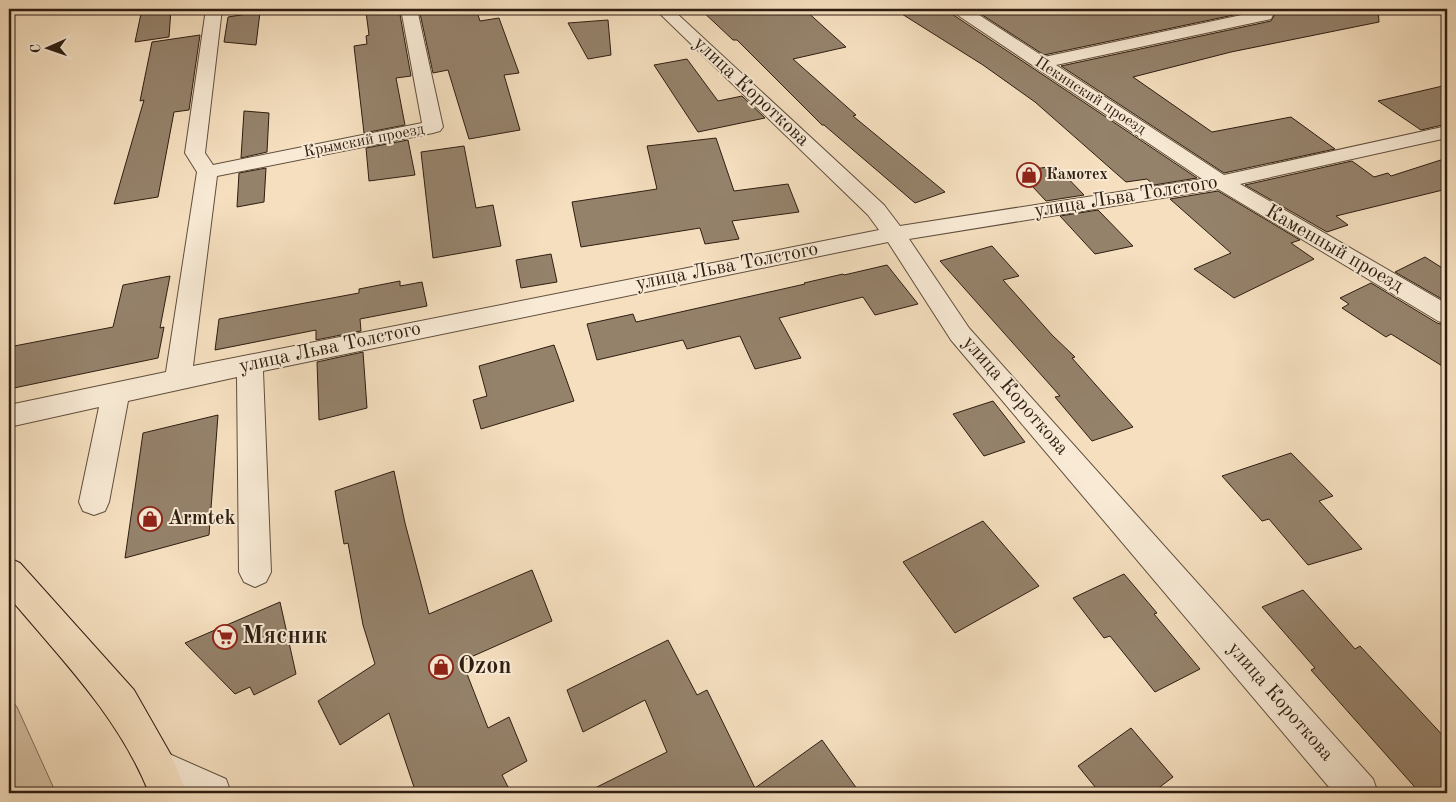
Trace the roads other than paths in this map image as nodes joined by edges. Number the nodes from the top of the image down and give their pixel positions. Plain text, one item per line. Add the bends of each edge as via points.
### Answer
1 (214, 9) edge
2 (410, 9) edge
3 (663, 9) edge
4 (959, 9) edge
5 (1265, 15) dead end
6 (1041, 63) junction
7 (1447, 132) edge
8 (207, 172) junction
9 (1221, 182) junction
10 (894, 234) junction
11 (1447, 315) edge
12 (250, 364) junction
13 (178, 379) junction
14 (116, 392) junction
15 (9, 416) edge
16 (94, 502) dead end
17 (255, 572) dead end
18 (9, 573) edge
19 (163, 781) edge
20 (212, 793) edge
21 (1359, 793) edge

1 - 8 street via 195,153
2 - 8 street, Крымский проезд via 433,127
3 - 10 street, улица Короткова via 876,210
4 - 6 street, Пекинский проезд
5 - 6 street
6 - 9 street, Пекинский проезд
7 - 9 street, улица Льва Толстого
8 - 13 street
9 - 10 street, улица Льва Толстого
9 - 11 street, Каменный проезд
10 - 12 street, улица Льва Толстого
10 - 21 street, улица Короткова via 960,334
12 - 13 street, улица Льва Толстого
12 - 17 street
13 - 14 street, улица Льва Толстого
14 - 15 street, улица Льва Толстого
14 - 16 street
18 - 19 main road via 121,703
19 - 20 street

